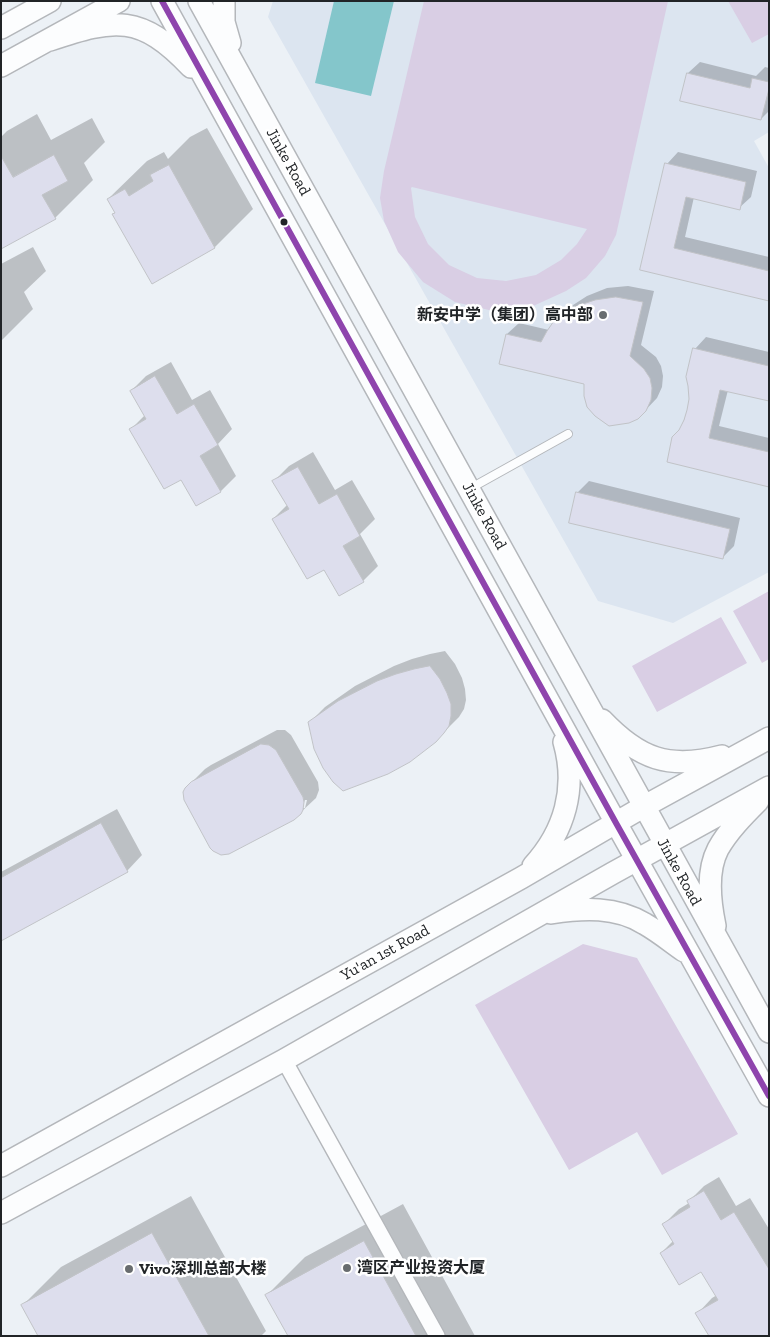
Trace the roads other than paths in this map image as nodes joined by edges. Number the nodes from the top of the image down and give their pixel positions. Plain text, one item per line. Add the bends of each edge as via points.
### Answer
1 (50, 1) edge
2 (120, 1) edge
3 (162, 1) edge
4 (199, 1) edge
5 (224, 1) edge
6 (37, 6) edge
7 (1, 28) edge
8 (50, 40) junction
9 (1, 66) edge
10 (246, 86) junction
11 (214, 94) junction
12 (568, 434) dead end
13 (469, 489) junction
14 (585, 702) junction
15 (555, 713) junction
16 (769, 738) edge
17 (749, 749) junction
18 (769, 789) edge
19 (644, 807) junction
20 (616, 823) junction
21 (664, 845) junction
22 (637, 860) junction
23 (521, 878) junction
24 (541, 914) junction
25 (719, 944) junction
26 (690, 956) junction
27 (769, 1032) edge
28 (284, 1060) junction
29 (769, 1096) edge
30 (1, 1166) edge
31 (1, 1213) edge
32 (437, 1336) edge

1 - 6 main road
2 - 8 main road
3 - 11 main road, Jinke Road
4 - 10 main road, Jinke Road
5 - 10 main road via 224,22
6 - 7 main road
8 - 9 main road
8 - 11 main road via 99,25 138,28 164,41
10 - 13 main road, Jinke Road
11 - 15 main road, Jinke Road
12 - 13 lane
13 - 14 main road, Jinke Road
14 - 17 main road via 628,744 644,754 664,760 680,763 698,761
14 - 19 main road, Jinke Road
15 - 20 main road, Jinke Road
15 - 23 main road via 569,768 567,804 545,853
16 - 17 main road, Yu'an 1st Road
17 - 19 main road, Yu'an 1st Road
18 - 21 main road
18 - 25 main road via 731,830 714,859 710,892
19 - 20 main road, Yu'an 1st Road
19 - 21 main road, Jinke Road
20 - 22 main road, Jinke Road
20 - 23 main road, Yu'an 1st Road
21 - 22 main road
21 - 25 main road, Jinke Road
22 - 24 main road
22 - 26 main road, Jinke Road
23 - 30 main road, Yu'an 1st Road
24 - 26 main road via 571,909 619,912 645,923
24 - 28 main road
25 - 27 main road, Jinke Road
26 - 29 main road, Jinke Road
28 - 31 main road
28 - 32 street

